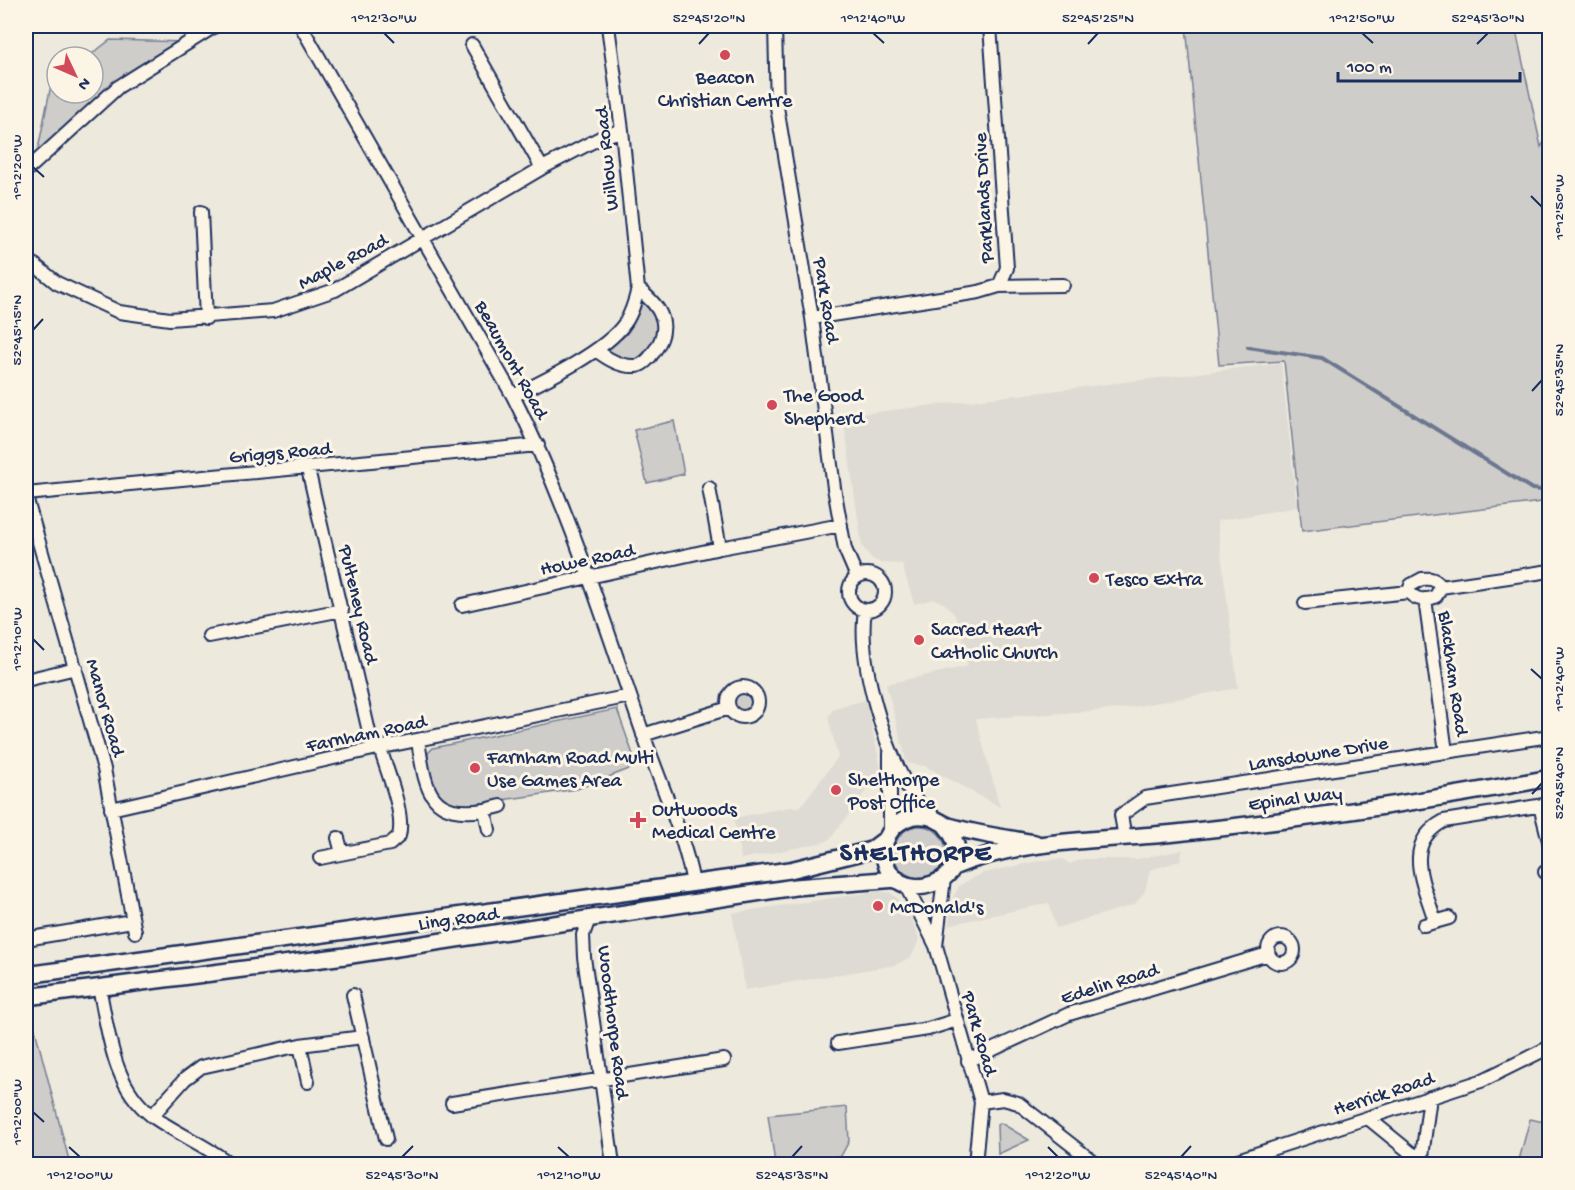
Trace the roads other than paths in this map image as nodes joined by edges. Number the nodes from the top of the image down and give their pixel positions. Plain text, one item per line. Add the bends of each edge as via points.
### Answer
1 (215, 26) edge
2 (301, 26) edge
3 (608, 26) edge
4 (775, 26) edge
5 (990, 26) edge
6 (472, 45) dead end
7 (622, 130) junction
8 (542, 168) junction
9 (26, 171) edge
10 (201, 212) dead end
11 (422, 238) junction
12 (26, 258) edge
13 (1063, 285) dead end
14 (999, 286) junction
15 (638, 289) junction
16 (206, 318) junction
17 (812, 318) junction
18 (596, 350) junction
19 (513, 396) junction
20 (538, 445) junction
21 (308, 469) junction
22 (709, 488) dead end
23 (26, 496) edge
24 (841, 525) junction
25 (720, 548) junction
26 (1550, 572) edge
27 (857, 577) junction
28 (591, 578) junction
29 (1441, 587) junction
30 (1409, 592) junction
31 (1425, 599) junction
32 (1305, 603) dead end
33 (462, 605) dead end
34 (342, 610) junction
35 (865, 610) junction
36 (209, 636) dead end
37 (76, 668) junction
38 (26, 680) edge
39 (630, 696) junction
40 (729, 708) dead end
41 (643, 735) junction
42 (1550, 736) edge
43 (418, 741) junction
44 (376, 749) junction
45 (890, 752) junction
46 (1446, 752) junction
47 (1550, 778) edge
48 (1545, 805) edge
49 (501, 806) dead end
50 (111, 809) junction
51 (485, 810) junction
52 (940, 822) junction
53 (489, 830) dead end
54 (888, 835) junction
55 (338, 838) dead end
56 (1125, 838) junction
57 (1044, 844) junction
58 (1550, 845) edge
59 (342, 853) junction
60 (320, 858) dead end
61 (948, 872) junction
62 (901, 881) junction
63 (693, 883) junction
64 (611, 895) junction
65 (1449, 918) dead end
66 (589, 919) junction
67 (26, 939) edge
68 (936, 946) junction
69 (1268, 954) dead end
70 (26, 975) edge
71 (99, 987) junction
72 (353, 995) dead end
73 (26, 997) edge
74 (957, 1020) junction
75 (363, 1037) junction
76 (838, 1043) dead end
77 (300, 1046) junction
78 (1550, 1047) edge
79 (724, 1059) dead end
80 (968, 1061) junction
81 (601, 1078) junction
82 (308, 1082) dead end
83 (1430, 1097) junction
84 (452, 1102) dead end
85 (981, 1102) junction
86 (152, 1116) junction
87 (1368, 1118) junction
88 (386, 1139) dead end
89 (1421, 1161) edge
90 (230, 1164) edge
91 (613, 1164) edge
92 (975, 1164) edge
93 (1096, 1164) edge
94 (1225, 1164) edge

1 - 9 street via 118,87
2 - 11 street, Beaumont Road
3 - 7 street, Willow Road
4 - 17 street, Park Road via 777,107
5 - 14 street, Parklands Drive via 1007,268
6 - 8 street
7 - 8 street, Maple Road
7 - 15 street, Willow Road
8 - 11 street, Maple Road
10 - 16 street
11 - 16 street, Maple Road via 316,298 273,311
11 - 19 street, Beaumont Road
12 - 16 street, Maple Road via 57,283 119,312 170,319
13 - 14 street
14 - 17 street, Parklands Drive
15 - 18 street, Willow Road via 624,324
15 - 18 street via 664,322 665,331 652,355 634,367 606,358
17 - 24 street, Park Road
18 - 19 street, Willow Road
19 - 20 street, Beaumont Road
20 - 21 street, Griggs Road
20 - 28 street, Beaumont Road
21 - 23 street, Griggs Road
21 - 34 street, Pulteney Road
22 - 25 street
23 - 37 street, Manor Road
24 - 25 street, Howe Road
24 - 27 street, Park Road via 845,549
25 - 28 street, Howe Road
26 - 29 street
27 - 35 street, Park Road via 849,593 854,604
27 - 35 street via 876,575 886,590 880,606
28 - 33 street, Howe Road
28 - 39 street, Beaumont Road
29 - 30 street via 1433,579 1422,579 1411,585
29 - 31 street via 1436,596
30 - 31 street
30 - 32 street
31 - 46 street, Blackham Road
34 - 36 street
34 - 44 street, Pulteney Road
35 - 45 street via 863,652
37 - 38 street
37 - 50 street, Manor Road via 105,769
39 - 41 street, Beaumont Road
39 - 43 street, Farnham Road
40 - 41 street
41 - 63 street, Beaumont Road via 688,858
42 - 46 street, Lansdowne Drive
43 - 44 street, Farnham Road
43 - 51 street via 427,787 434,800 455,812
44 - 50 street, Farnham Road
44 - 59 street, Pulteney Road via 398,814 399,836 390,844
45 - 52 street via 916,801
45 - 54 street
46 - 56 street, Lansdowne Drive via 1145,798 1121,814
47 - 56 main road, Epinal Way via 1410,804
48 - 58 street
48 - 65 street via 1444,821 1430,829 1423,839 1419,863 1429,923
49 - 51 street
50 - 67 street, Manor Road via 133,927
51 - 53 street
52 - 54 main road via 915,816 906,818
52 - 57 main road, Epinal Way via 982,834
52 - 61 main road via 955,841 956,859
54 - 62 main road via 885,860
54 - 63 main road, Ling Road via 871,850 850,857 790,870
55 - 59 street
56 - 57 main road, Epinal Way
57 - 61 main road, Epinal Way
59 - 60 street
61 - 62 main road via 925,887
61 - 68 street, Park Road
62 - 66 main road, Ling Road via 785,889
62 - 68 street, Park Road
63 - 64 main road, Ling Road
64 - 66 main road, Woodthorpe Road
64 - 70 main road, Ling Road
66 - 71 main road, Ling Road via 345,956
66 - 81 street, Woodthorpe Road via 583,935 584,957
68 - 74 street, Park Road
69 - 80 street, Edelin Road via 1069,1014
71 - 73 main road, Ling Road
71 - 86 street via 116,1065 127,1089
72 - 75 street
74 - 76 street via 928,1029
74 - 80 street, Park Road
75 - 77 street
75 - 88 street
77 - 82 street
77 - 86 street via 201,1067
78 - 83 street, Herrick Road via 1481,1081
79 - 81 street
80 - 85 street, Park Road
81 - 84 street
81 - 91 street, Woodthorpe Road
83 - 87 street, Herrick Road
83 - 89 street
85 - 92 street
85 - 93 street, Park Road via 1003,1099 1018,1103
86 - 90 street
87 - 89 street
87 - 94 street, Herrick Road

